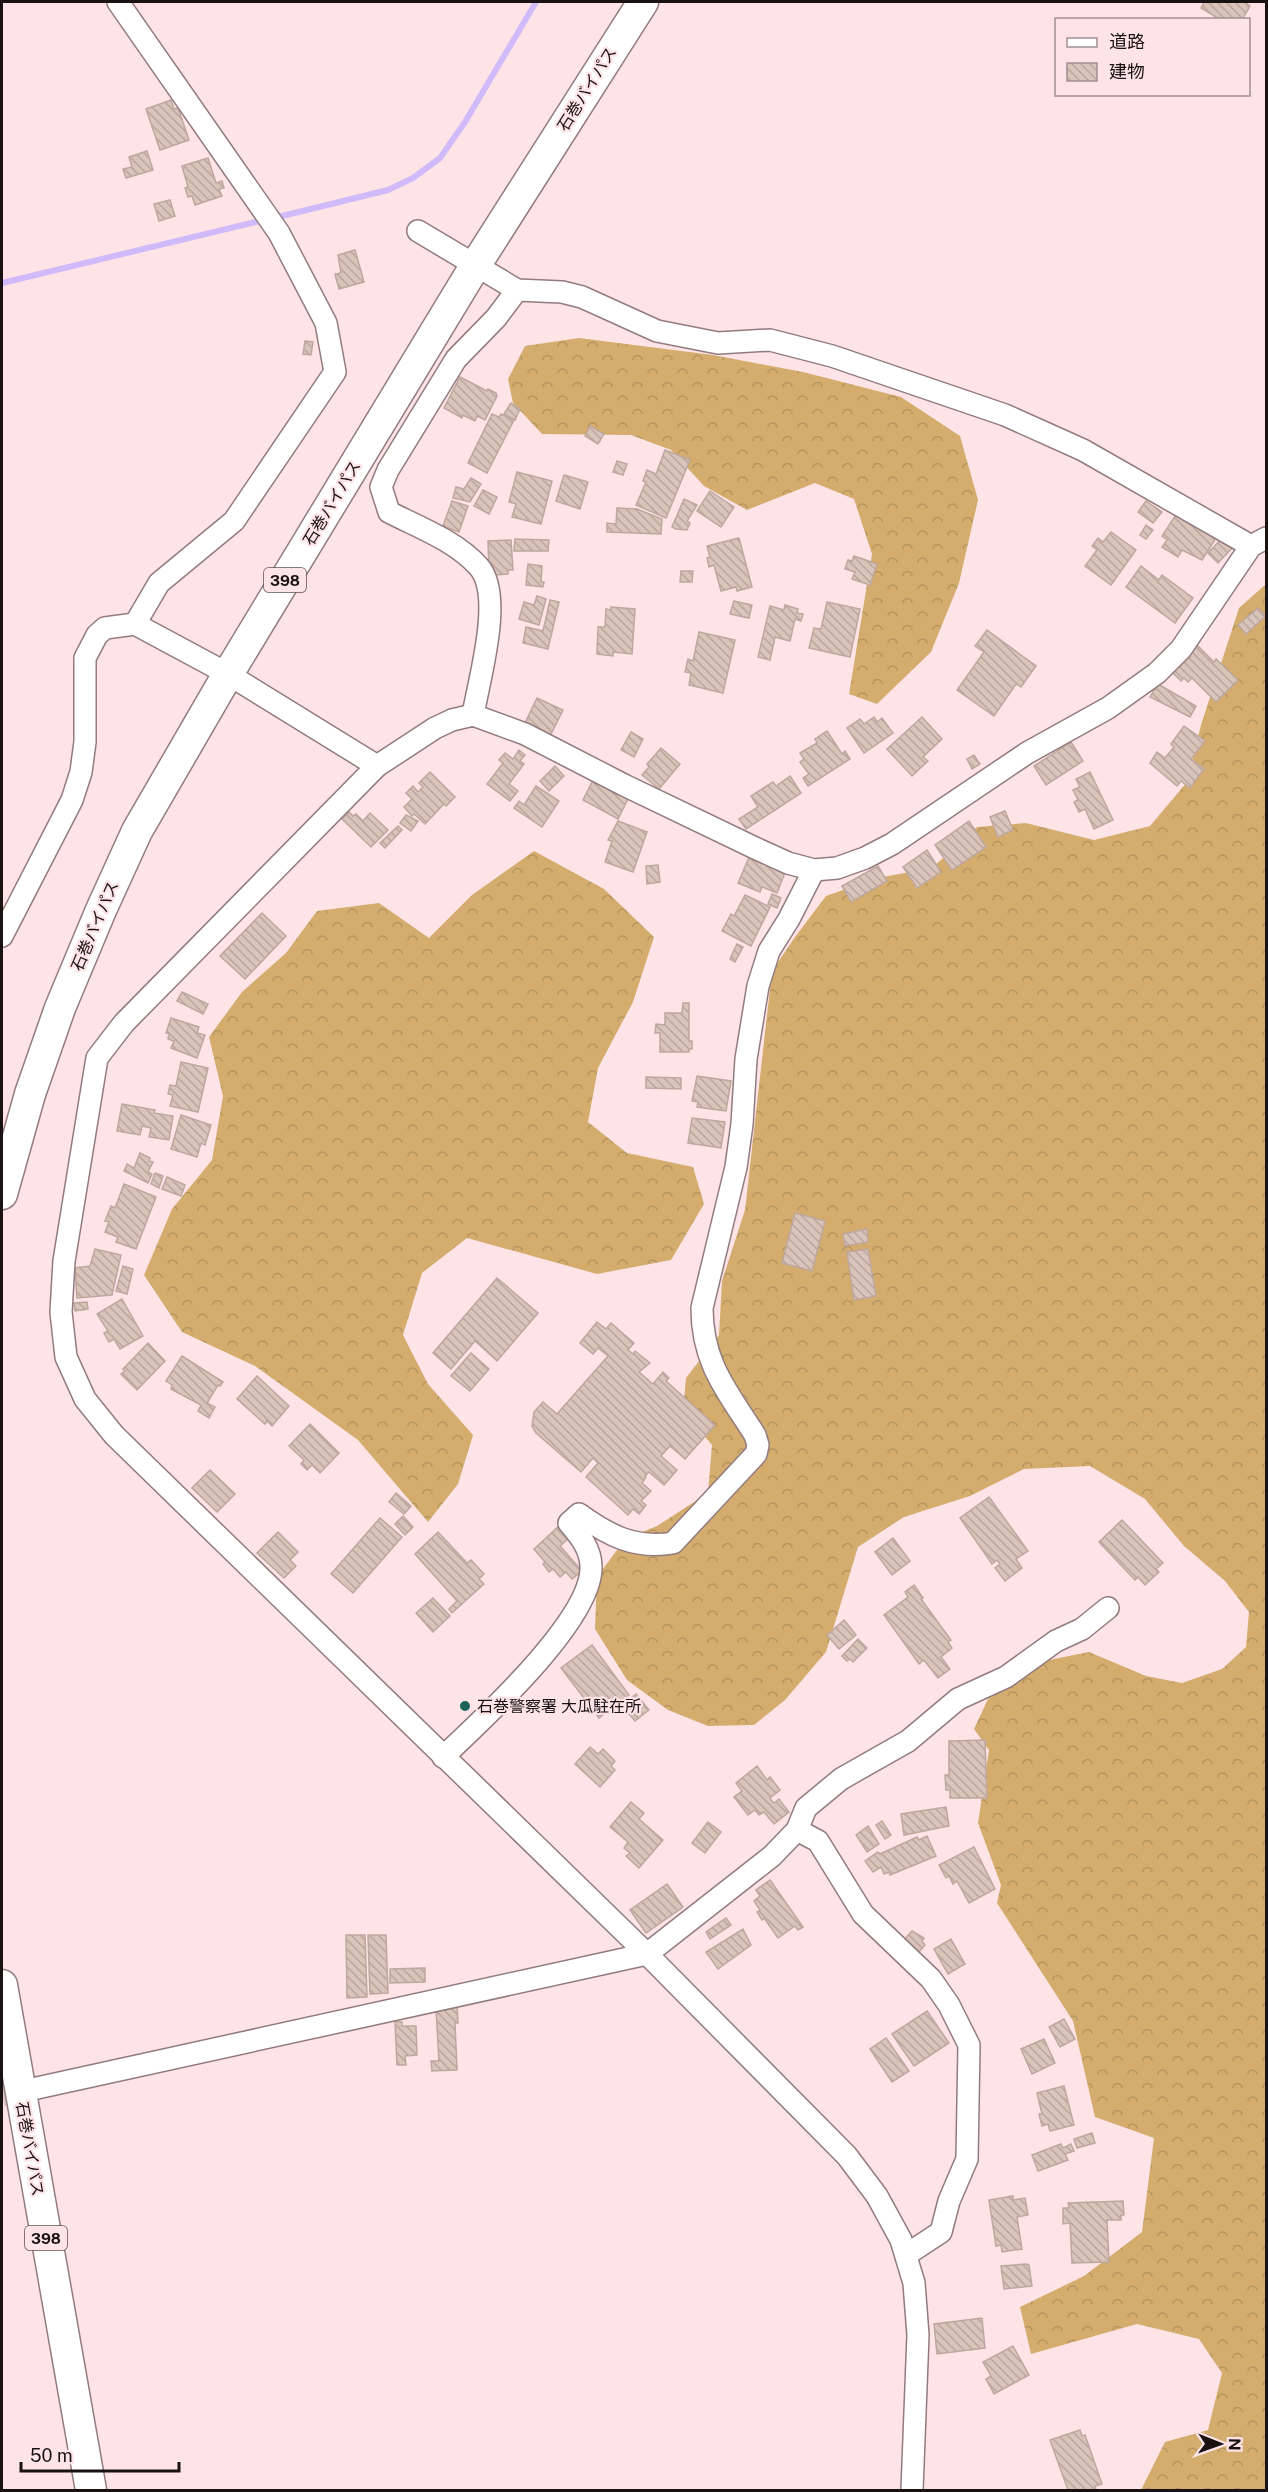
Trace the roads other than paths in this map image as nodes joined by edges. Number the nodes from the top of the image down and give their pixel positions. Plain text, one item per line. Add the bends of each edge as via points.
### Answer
1 (118, 2) edge
2 (643, 2) edge
3 (418, 231) dead end
4 (475, 266) junction
5 (517, 290) junction
6 (1259, 542) edge
7 (135, 624) junction
8 (228, 674) junction
9 (473, 715) junction
10 (377, 766) junction
11 (814, 870) junction
12 (2, 936) edge
13 (2, 1194) edge
14 (1108, 1608) dead end
15 (443, 1757) junction
16 (797, 1830) junction
17 (647, 1954) junction
18 (2, 1985) edge
19 (37, 2088) tunnel mouth
20 (906, 2255) junction
21 (92, 2490) edge
22 (912, 2490) edge

1 - 7 street via 276,227 326,323 335,372 234,521 159,583
2 - 4 highway, 石巻バイパス / 398
3 - 4 street
4 - 5 street
4 - 8 highway, 石巻バイパス / 398
5 - 6 street via 582,297 657,331 718,343 770,340 832,356 1005,416 1083,450
5 - 9 street via 456,359 381,487 389,512 449,542 480,568 489,588 491,608
6 - 11 street via 1181,649 1157,673 1108,708 1027,753 892,844 837,868
7 - 8 street
7 - 12 street via 105,628 85,658 81,772 72,800
8 - 10 street
8 - 13 highway, 石巻バイパス / 398 via 137,831 100,910 30,1094
9 - 10 street via 435,728
9 - 11 street via 525,734 788,863
10 - 15 street via 124,1023 97,1058 64,1261 61,1312 66,1357 85,1399 114,1435
11 - 15 street via 769,951 758,986 746,1059 736,1167 702,1308 702,1332 709,1361 755,1435 756,1454 673,1543 642,1545 618,1538 579,1514 569,1522 590,1552 590,1580 582,1602 550,1646
14 - 16 street via 1006,1677 958,1700 908,1741 841,1779 806,1808
15 - 17 street
16 - 17 street via 772,1856
16 - 20 street via 818,1841 863,1914 930,1979 969,2045 967,2159 941,2232
17 - 19 street
17 - 20 street via 847,2156 877,2196 902,2240
18 - 21 highway, 石巻バイパス / 398
20 - 22 street via 914,2283 918,2335

